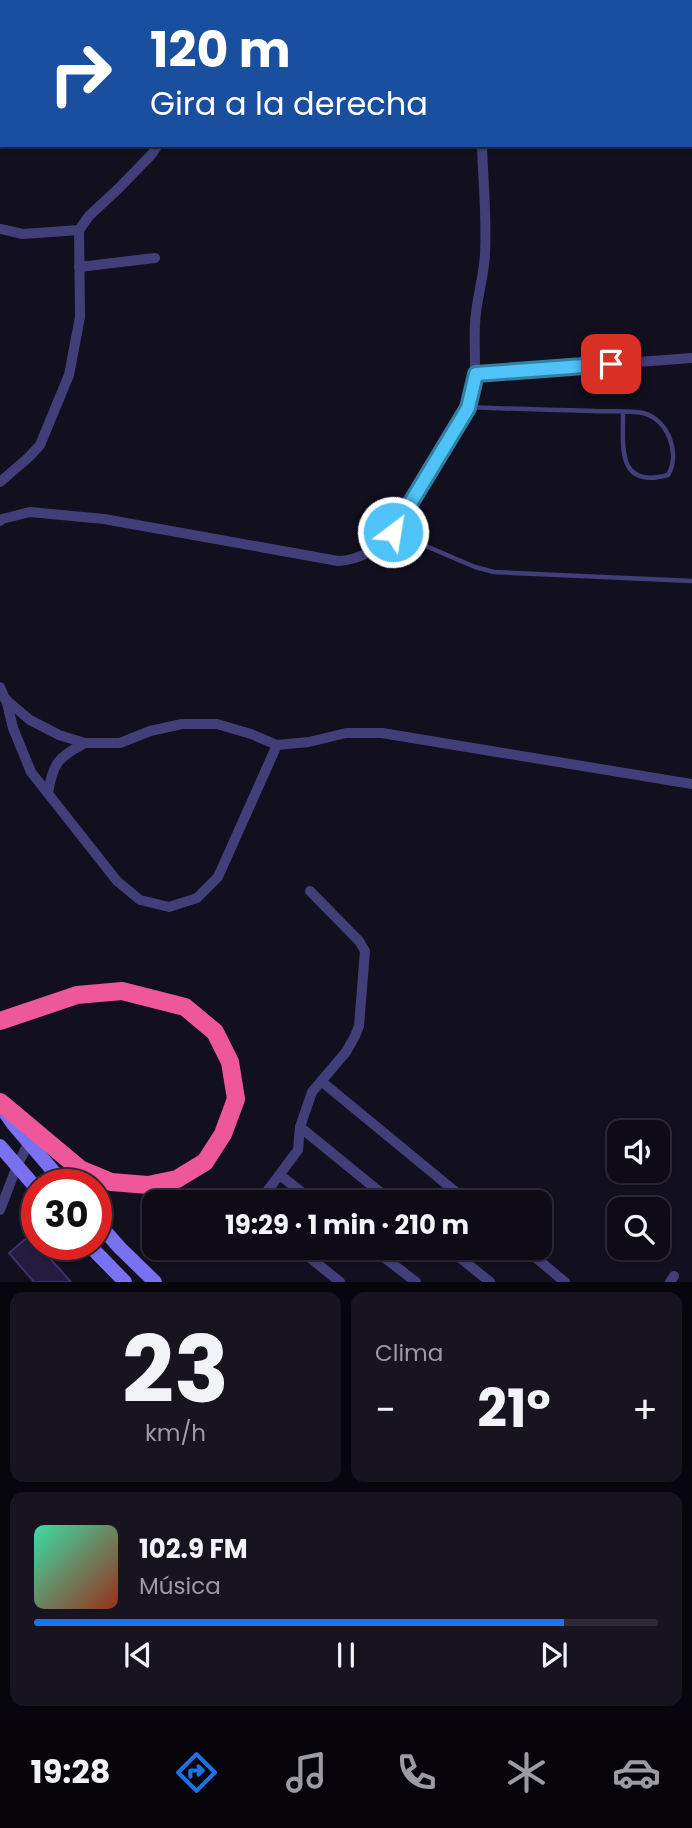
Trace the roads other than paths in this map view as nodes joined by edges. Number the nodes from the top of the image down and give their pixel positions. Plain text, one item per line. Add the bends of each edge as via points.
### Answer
1 (157, 147) edge
2 (482, 147) edge
3 (0, 229) edge
4 (79, 230) junction
5 (155, 258) dead end
6 (79, 267) junction
7 (692, 358) edge
8 (476, 374) junction
9 (468, 408) junction
10 (623, 412) junction
11 (0, 482) edge
12 (0, 522) edge
13 (393, 532) junction
14 (692, 581) edge
15 (0, 687) edge
16 (5, 699) junction
17 (85, 743) junction
18 (277, 745) junction
19 (692, 784) edge
20 (48, 793) junction
21 (310, 891) dead end
22 (2, 1021) edge
23 (321, 1081) junction
24 (0, 1104) edge
25 (300, 1127) junction
26 (29, 1142) junction
27 (0, 1146) edge
28 (17, 1166) junction
29 (52, 1169) edge
30 (21, 1171) edge
31 (280, 1175) junction
32 (268, 1190) edge
33 (299, 1190) edge
34 (377, 1190) edge
35 (453, 1190) edge
36 (0, 1210) edge
37 (112, 1239) edge
38 (104, 1260) edge
39 (313, 1260) edge
40 (388, 1260) edge
41 (463, 1260) edge
42 (538, 1260) edge
43 (125, 1282) edge
44 (155, 1282) edge
45 (340, 1282) edge
46 (416, 1282) edge
47 (490, 1282) edge
48 (565, 1282) edge

1 - 4 street
2 - 8 street via 485,256 474,325
3 - 4 street via 23,234
4 - 6 street
5 - 6 street
6 - 11 street via 80,317 69,375 40,445
7 - 8 street
8 - 9 street
9 - 10 lane
9 - 13 street
10 - 10 lane via 645,413 659,422 671,440 674,456 668,475 657,478 631,472 624,459
12 - 13 street via 30,512 104,519 338,561 370,552
13 - 14 lane via 494,572
15 - 16 street
16 - 17 street via 30,720
16 - 20 street via 31,772
17 - 18 street via 121,743 182,724 217,724
17 - 20 street via 65,753 52,771
18 - 19 street via 346,733 382,733
18 - 20 street via 218,877 197,898 169,906 140,900 117,881
21 - 23 street via 365,951 359,1026 346,1052
22 - 24 highway via 77,995 122,991 185,1007 215,1032 230,1062 236,1099 223,1134 205,1162 177,1180 148,1185 111,1182 80,1169
23 - 25 street via 312,1092
23 - 35 street
24 - 26 main road
25 - 31 street via 298,1150
25 - 34 street
26 - 28 street
26 - 29 main road
27 - 28 main road
28 - 30 main road
28 - 36 street
31 - 32 street
31 - 33 street
37 - 44 main road
38 - 43 main road
39 - 45 street
40 - 46 street
41 - 47 street
42 - 48 street

